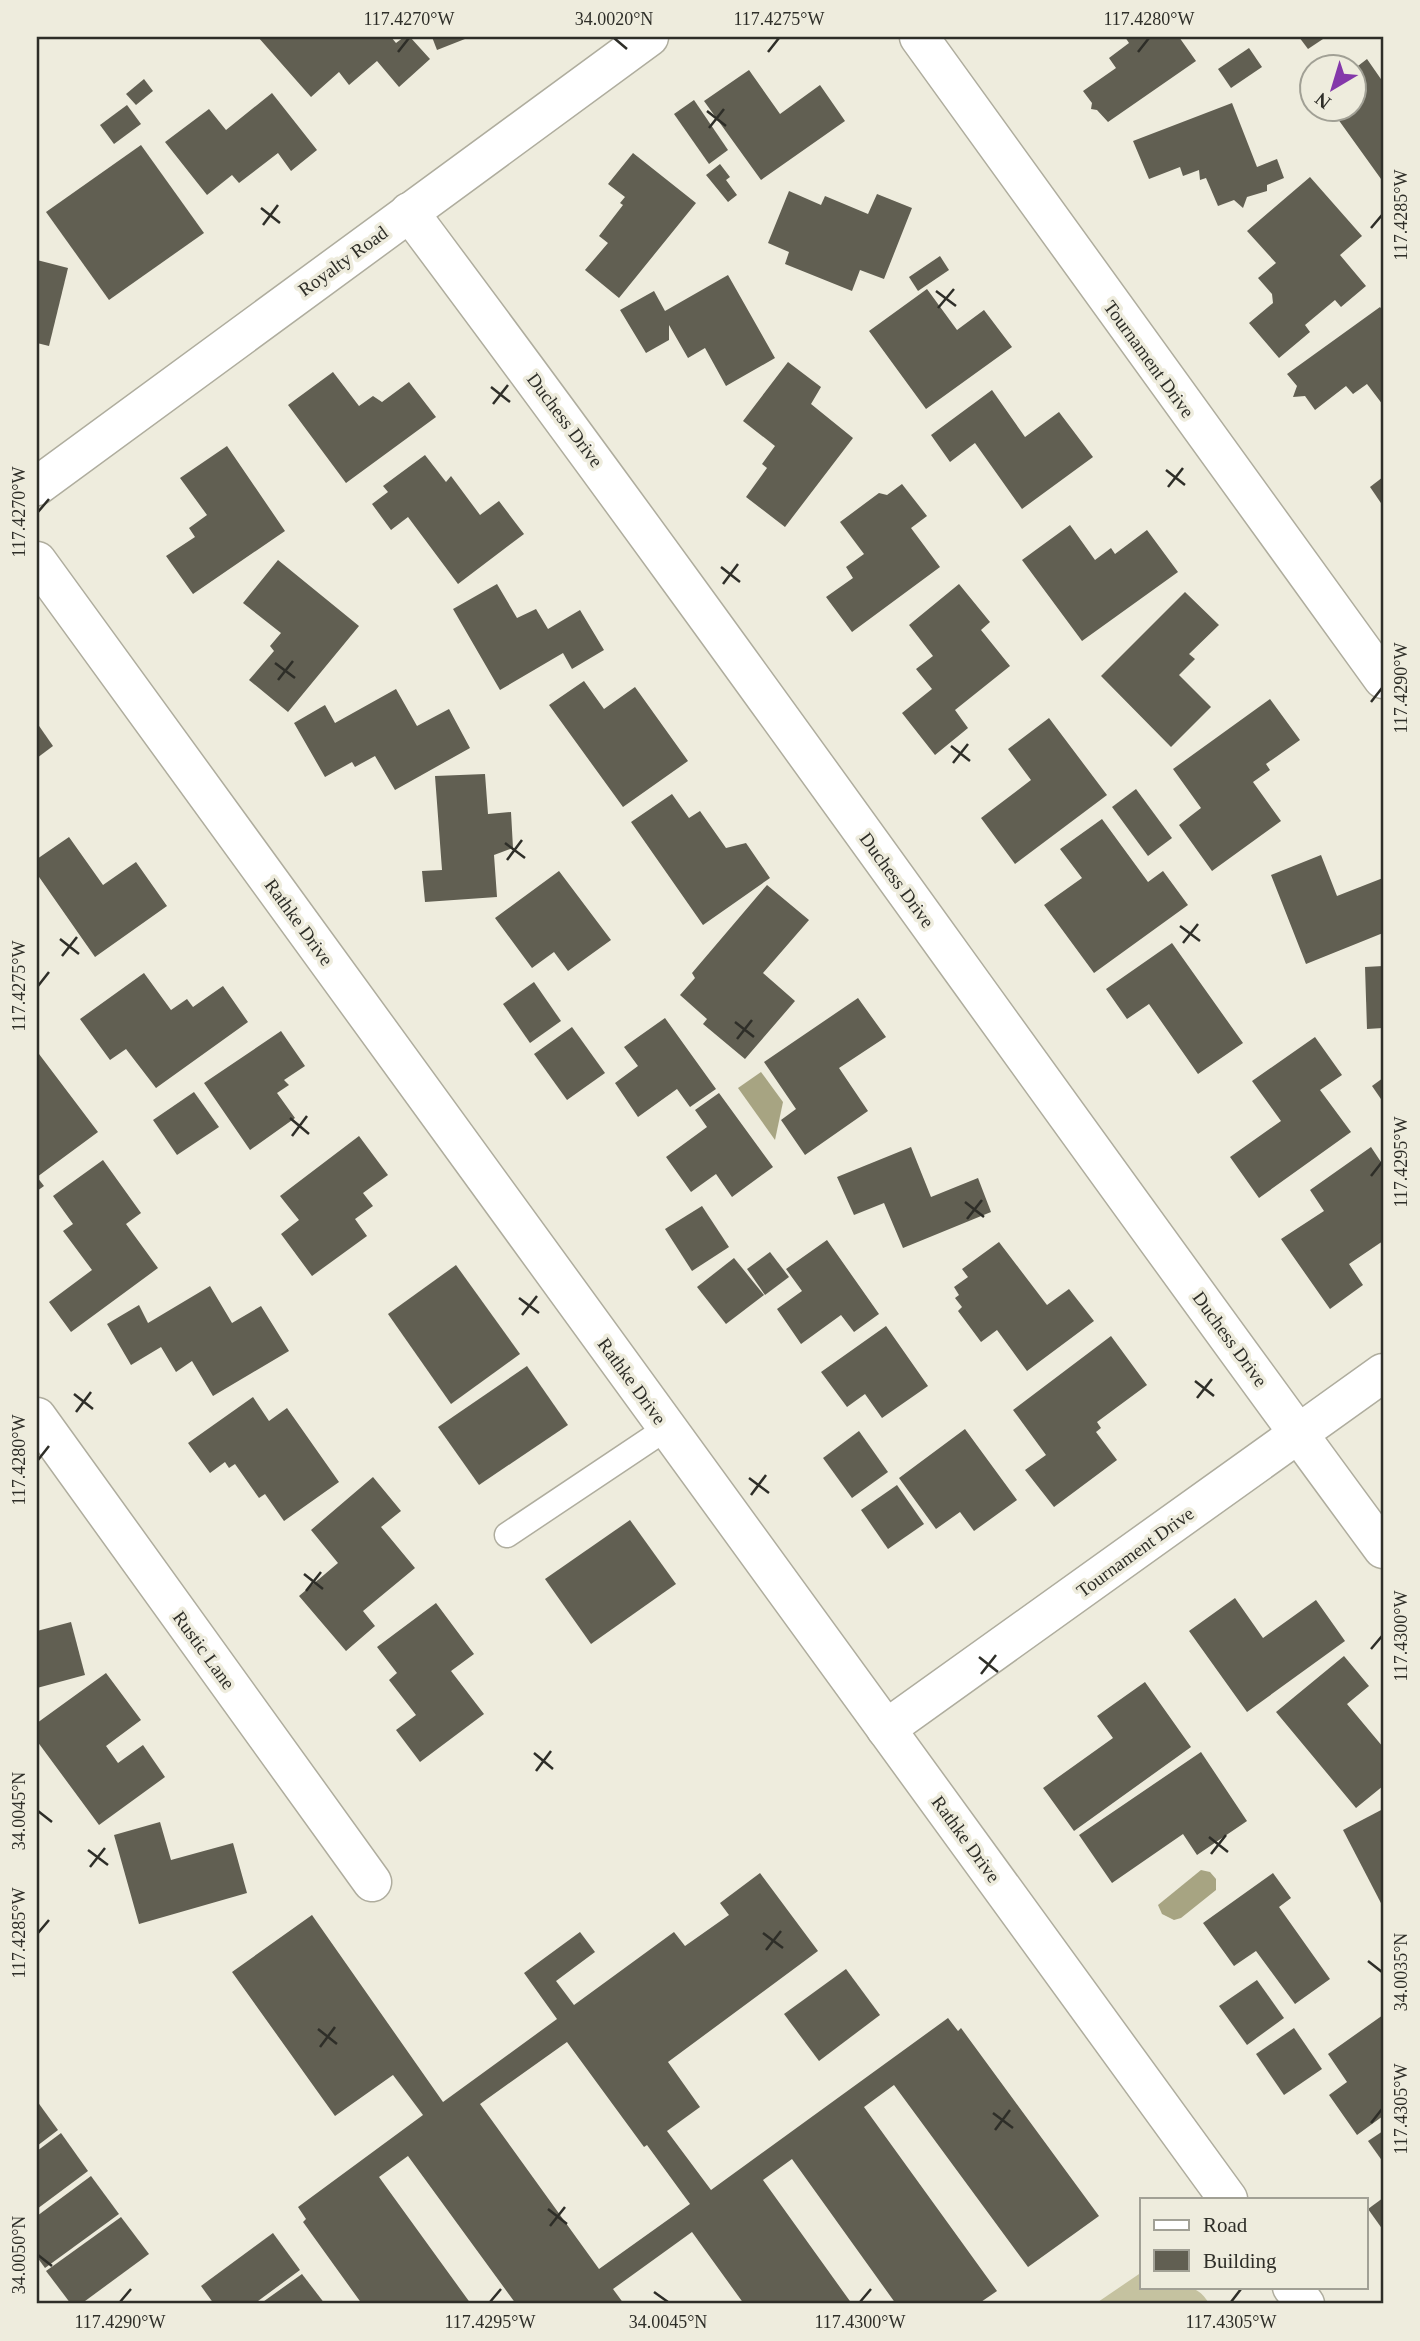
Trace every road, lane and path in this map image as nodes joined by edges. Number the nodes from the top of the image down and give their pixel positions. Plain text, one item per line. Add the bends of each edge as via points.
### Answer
1 (649, 37) edge
2 (919, 37) edge
3 (409, 212) junction
4 (37, 486) edge
5 (37, 561) edge
6 (1383, 679) edge
7 (1383, 1373) edge
8 (37, 1417) edge
9 (667, 1428) junction
10 (1298, 1435) junction
11 (507, 1535) dead end
12 (1383, 1549) edge
13 (886, 1729) junction
14 (372, 1882) dead end
15 (1227, 2198) edge
16 (1293, 2288) edge
17 (1305, 2304) edge

1 - 3 street, Royalty Road
2 - 6 street, Tournament Drive
3 - 4 street, Royalty Road
3 - 10 street, Duchess Drive via 614,486
5 - 9 street, Rathke Drive
7 - 10 street, Tournament Drive
8 - 14 street, Rustic Lane
9 - 11 lane
9 - 13 street, Rathke Drive
10 - 12 street, Duchess Drive
10 - 13 street, Tournament Drive
13 - 15 street, Rathke Drive
16 - 17 street

